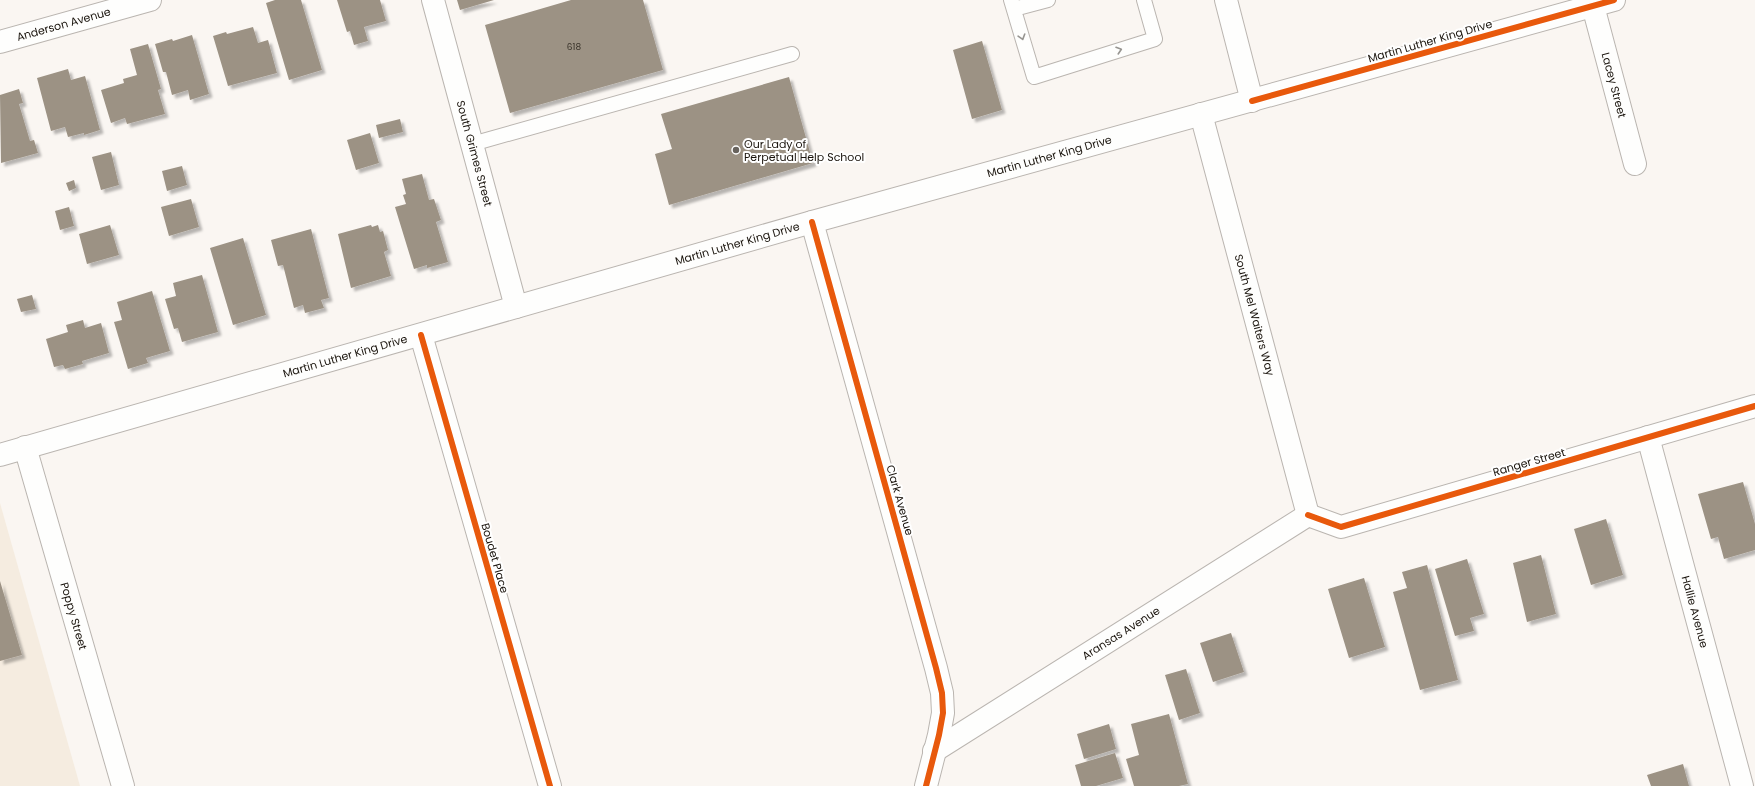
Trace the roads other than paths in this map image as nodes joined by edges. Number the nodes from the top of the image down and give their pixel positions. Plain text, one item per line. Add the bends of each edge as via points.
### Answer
1 (150, 0) edge
2 (433, 0) edge
3 (1048, 0) edge
4 (1144, 0) edge
5 (1226, 0) edge
6 (1614, 0) edge
7 (1012, 5) edge
8 (1592, 6) junction
9 (0, 42) edge
10 (792, 54) dead end
11 (1252, 101) junction
12 (1201, 114) junction
13 (472, 144) junction
14 (1635, 164) dead end
15 (812, 222) junction
16 (516, 307) junction
17 (421, 335) junction
18 (1755, 406) edge
19 (1648, 437) junction
20 (25, 447) junction
21 (0, 454) edge
22 (1308, 515) junction
23 (934, 751) junction
24 (123, 786) edge
25 (550, 786) edge
26 (926, 786) edge
27 (1742, 786) edge

1 - 9 street, Anderson Avenue
2 - 13 street, South Grimes Street
3 - 7 lane
7 -> 4 lane via 1034,77 1155,39
5 - 11 street
6 - 8 street, Martin Luther King Drive
8 - 11 street, Martin Luther King Drive
8 - 14 street, Lacey Street
10 - 13 lane
11 - 12 street, Martin Luther King Drive
12 - 15 street, Martin Luther King Drive
12 - 22 street, South Mel Waiters Way
13 - 16 street, South Grimes Street
15 - 16 street, Martin Luther King Drive
15 - 23 street, Clark Avenue via 942,693 943,713
16 - 17 street, Martin Luther King Drive
17 - 20 street, Martin Luther King Drive
17 - 25 street, Boudet Place
18 - 19 street, Ranger Street
19 - 22 street, Ranger Street via 1341,527
19 - 27 street, Hallie Avenue
20 - 21 street, Martin Luther King Drive
20 - 24 street, Poppy Street
22 - 23 street, Aransas Avenue
23 - 26 street, Clark Avenue

